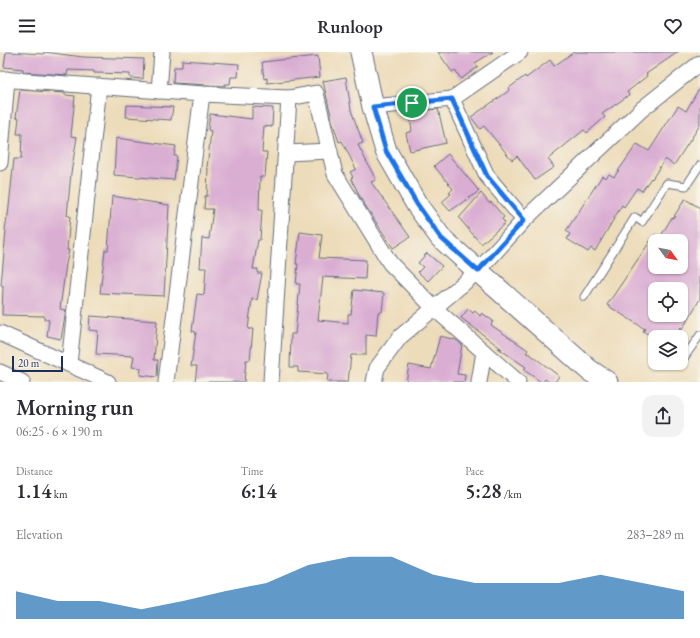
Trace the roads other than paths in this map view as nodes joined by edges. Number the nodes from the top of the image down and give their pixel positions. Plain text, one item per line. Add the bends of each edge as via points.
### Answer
1 (162, 52) edge
2 (361, 52) edge
3 (520, 52) edge
4 (700, 63) edge
5 (4, 79) edge
6 (99, 86) junction
7 (159, 91) junction
8 (202, 94) junction
9 (289, 98) junction
10 (452, 99) junction
11 (373, 107) junction
12 (330, 151) junction
13 (286, 153) junction
14 (0, 163) edge
15 (700, 164) edge
16 (524, 220) junction
17 (478, 271) junction
18 (584, 297) dead end
19 (434, 308) junction
20 (0, 333) edge
21 (700, 335) edge
22 (484, 352) junction
23 (688, 352) edge
24 (69, 364) junction
25 (0, 372) edge
26 (22, 382) edge
27 (108, 382) edge
28 (166, 382) edge
29 (271, 382) edge
30 (374, 382) edge
31 (478, 382) edge
32 (518, 382) edge
33 (607, 382) edge

1 - 7 street
2 - 11 street
3 - 10 street
4 - 16 street via 642,109
5 - 6 street
5 - 14 street
6 - 7 street
6 - 24 street
7 - 8 street
8 - 9 street
8 - 28 street
9 - 12 street via 316,93
9 - 13 street
10 - 11 street
10 - 16 street via 487,176
11 - 17 street via 386,151 417,204 441,238
12 - 13 street
12 - 19 street via 335,174 390,263
13 - 29 street
15 - 18 lane via 686,186 667,183 642,222 635,217
16 - 17 street
17 - 19 street
17 - 33 street via 589,370
19 - 22 street
19 - 30 street via 400,337 377,368
20 - 24 street
21 - 23 lane
22 - 31 street
22 - 32 street
24 - 27 street
25 - 26 street

